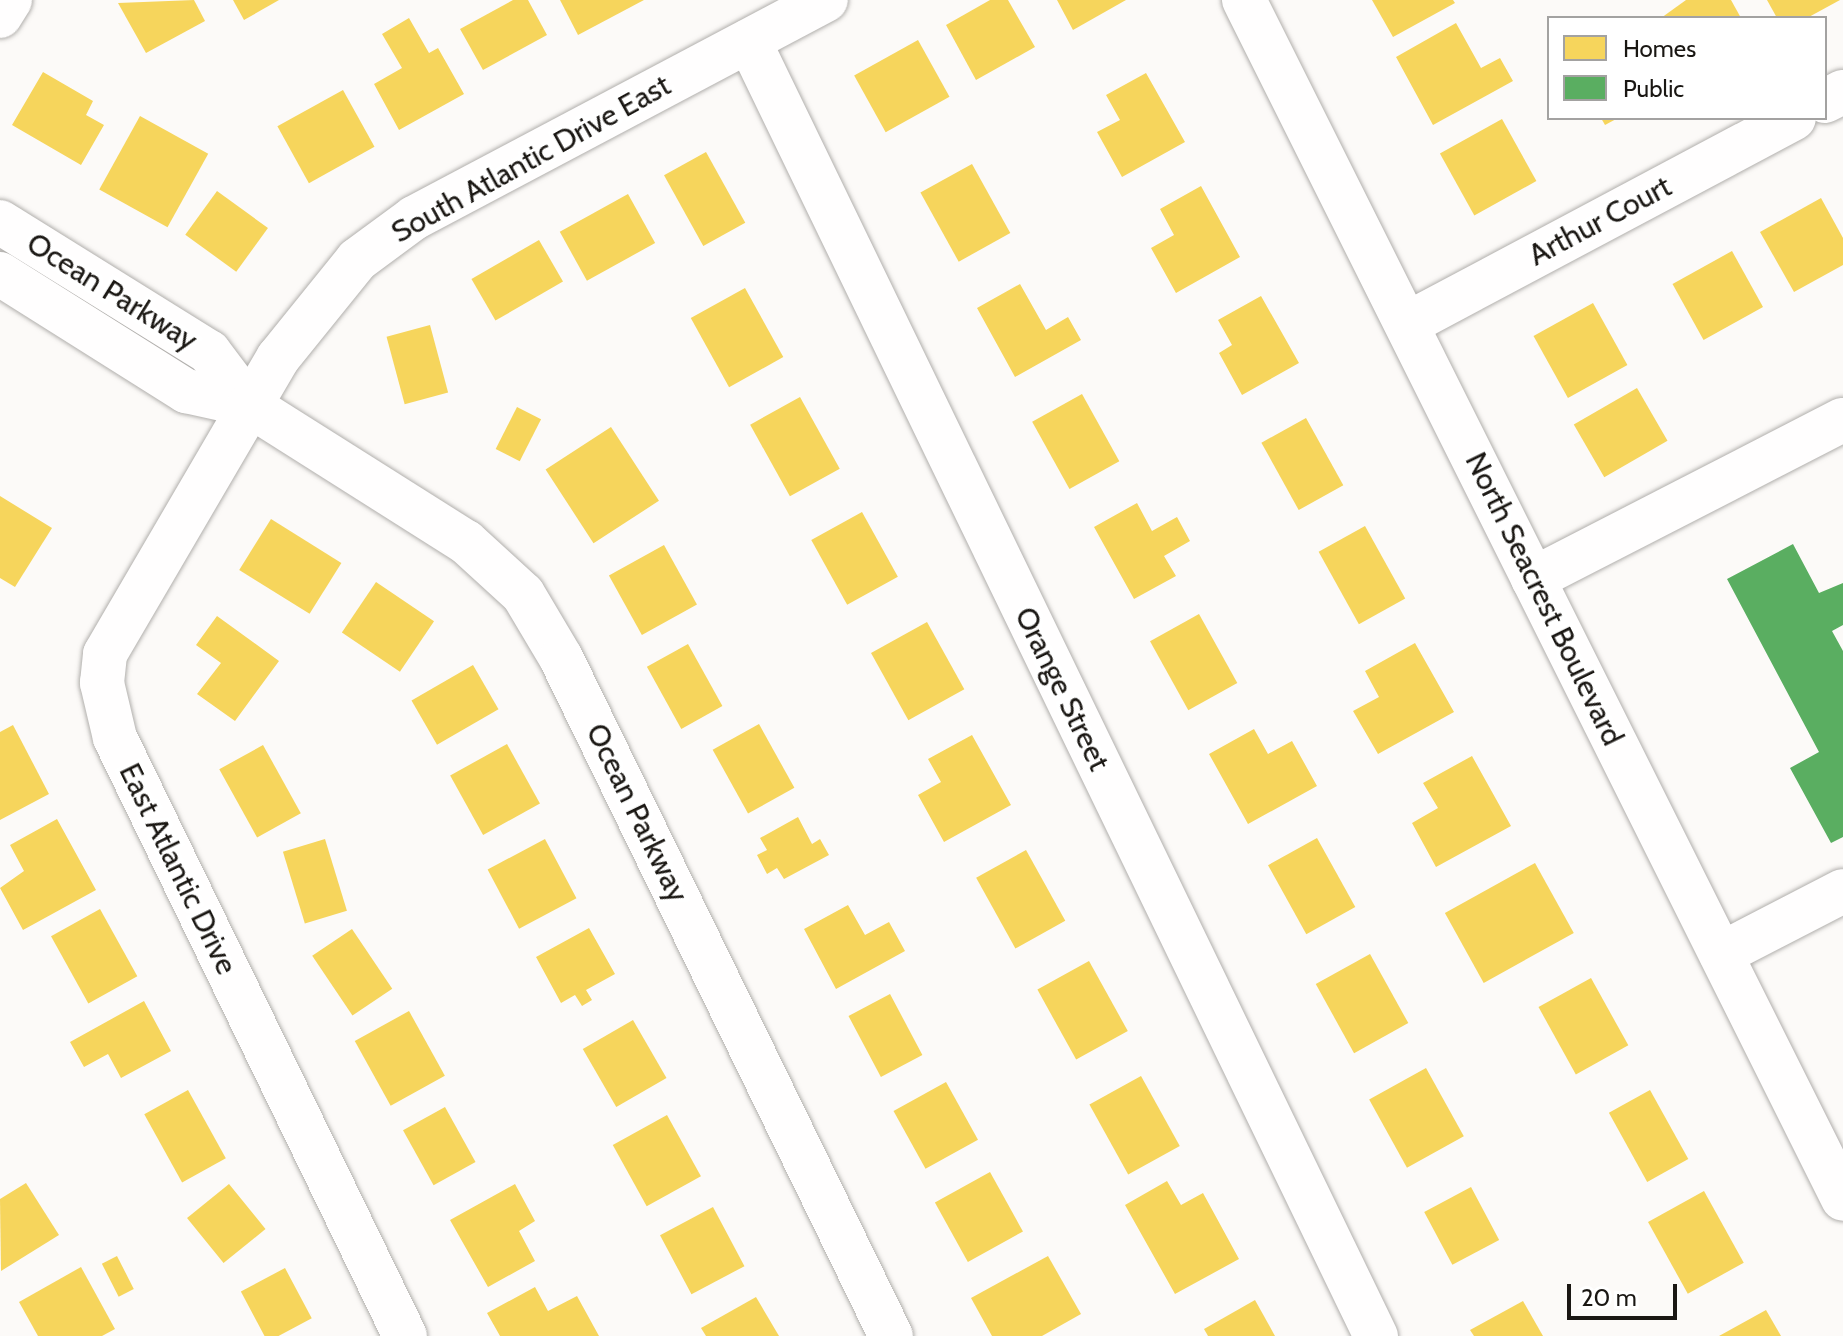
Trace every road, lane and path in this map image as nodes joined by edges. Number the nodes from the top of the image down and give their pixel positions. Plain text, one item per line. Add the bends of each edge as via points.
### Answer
1 (10, 0) edge
2 (826, 0) edge
3 (1244, 0) edge
4 (0, 16) edge
5 (749, 41) junction
6 (1790, 120) edge
7 (0, 222) edge
8 (0, 274) edge
9 (1407, 324) junction
10 (249, 405) junction
11 (1843, 420) edge
12 (1533, 579) junction
13 (1843, 891) edge
14 (1721, 954) junction
15 (1843, 1199) edge
16 (405, 1336) edge
17 (891, 1336) edge
18 (1376, 1336) edge

1 - 4 street
2 - 5 street, South Atlantic Drive East
3 - 9 street, North Seacrest Boulevard
5 - 10 street, South Atlantic Drive East via 382,239 328,289
5 - 18 street, Orange Street
6 - 9 street, Arthur Court
7 - 10 street, Ocean Parkway via 209,352
8 - 10 street, Ocean Parkway via 186,391
9 - 12 street, North Seacrest Boulevard
10 - 16 street, East Atlantic Drive via 115,627 102,683 105,711
10 - 17 street, Ocean Parkway via 466,542 523,594 561,658
11 - 12 street
12 - 14 street, North Seacrest Boulevard
13 - 14 street
14 - 15 street, North Seacrest Boulevard

